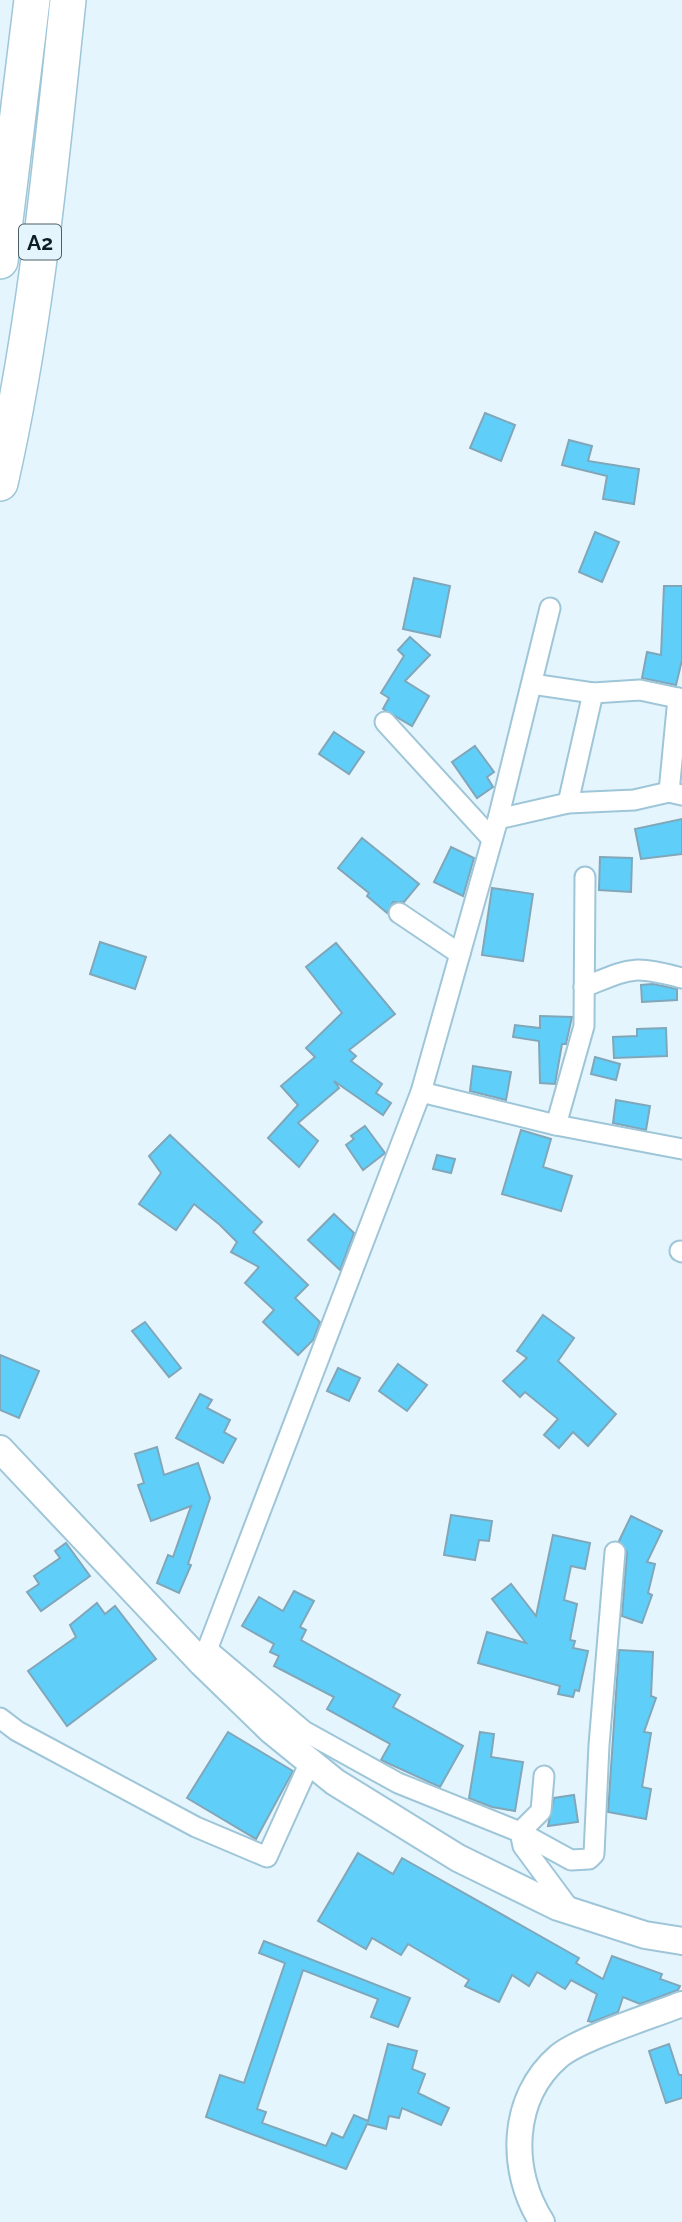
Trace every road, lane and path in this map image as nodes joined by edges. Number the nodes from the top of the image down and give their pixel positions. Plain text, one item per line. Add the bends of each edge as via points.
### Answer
1 (32, 0) edge
2 (68, 0) edge
3 (0, 261) edge
4 (0, 483) edge
5 (550, 608) dead end
6 (532, 684) junction
7 (593, 693) junction
8 (680, 699) edge
9 (385, 722) dead end
10 (676, 794) edge
11 (568, 803) junction
12 (498, 819) junction
13 (492, 839) junction
14 (584, 877) dead end
15 (399, 913) dead end
16 (460, 954) junction
17 (682, 978) edge
18 (584, 987) junction
19 (421, 1092) junction
20 (555, 1125) junction
21 (682, 1149) edge
22 (0, 1450) edge
23 (615, 1552) dead end
24 (204, 1656) junction
25 (0, 1718) edge
26 (310, 1762) junction
27 (544, 1776) dead end
28 (520, 1832) junction
29 (571, 1911) junction
30 (682, 1941) edge
31 (682, 2004) edge
32 (541, 2222) edge

1 - 3 highway, A2
2 - 4 highway, A2 via 48,187
5 - 6 street
6 - 7 street
6 - 12 street
7 - 8 street via 640,690
7 - 11 street
8 - 10 street
9 - 13 street
10 - 11 street
11 - 12 street
12 - 13 street
13 - 16 street
14 - 18 street
15 - 16 street
16 - 19 street
17 - 18 street via 642,967
18 - 20 street via 584,1026
19 - 20 street
19 - 24 street
20 - 21 street
22 - 24 main road
23 - 28 street via 594,1854 589,1859 571,1860
24 - 26 main road via 271,1730
24 - 28 street via 304,1731 398,1783
25 - 26 street via 196,1827 267,1857
26 - 29 main road via 458,1858
27 - 28 street via 541,1811
28 - 29 street via 523,1846
29 - 30 main road via 645,1935
31 - 32 street via 559,2056 528,2096 520,2165 530,2203

